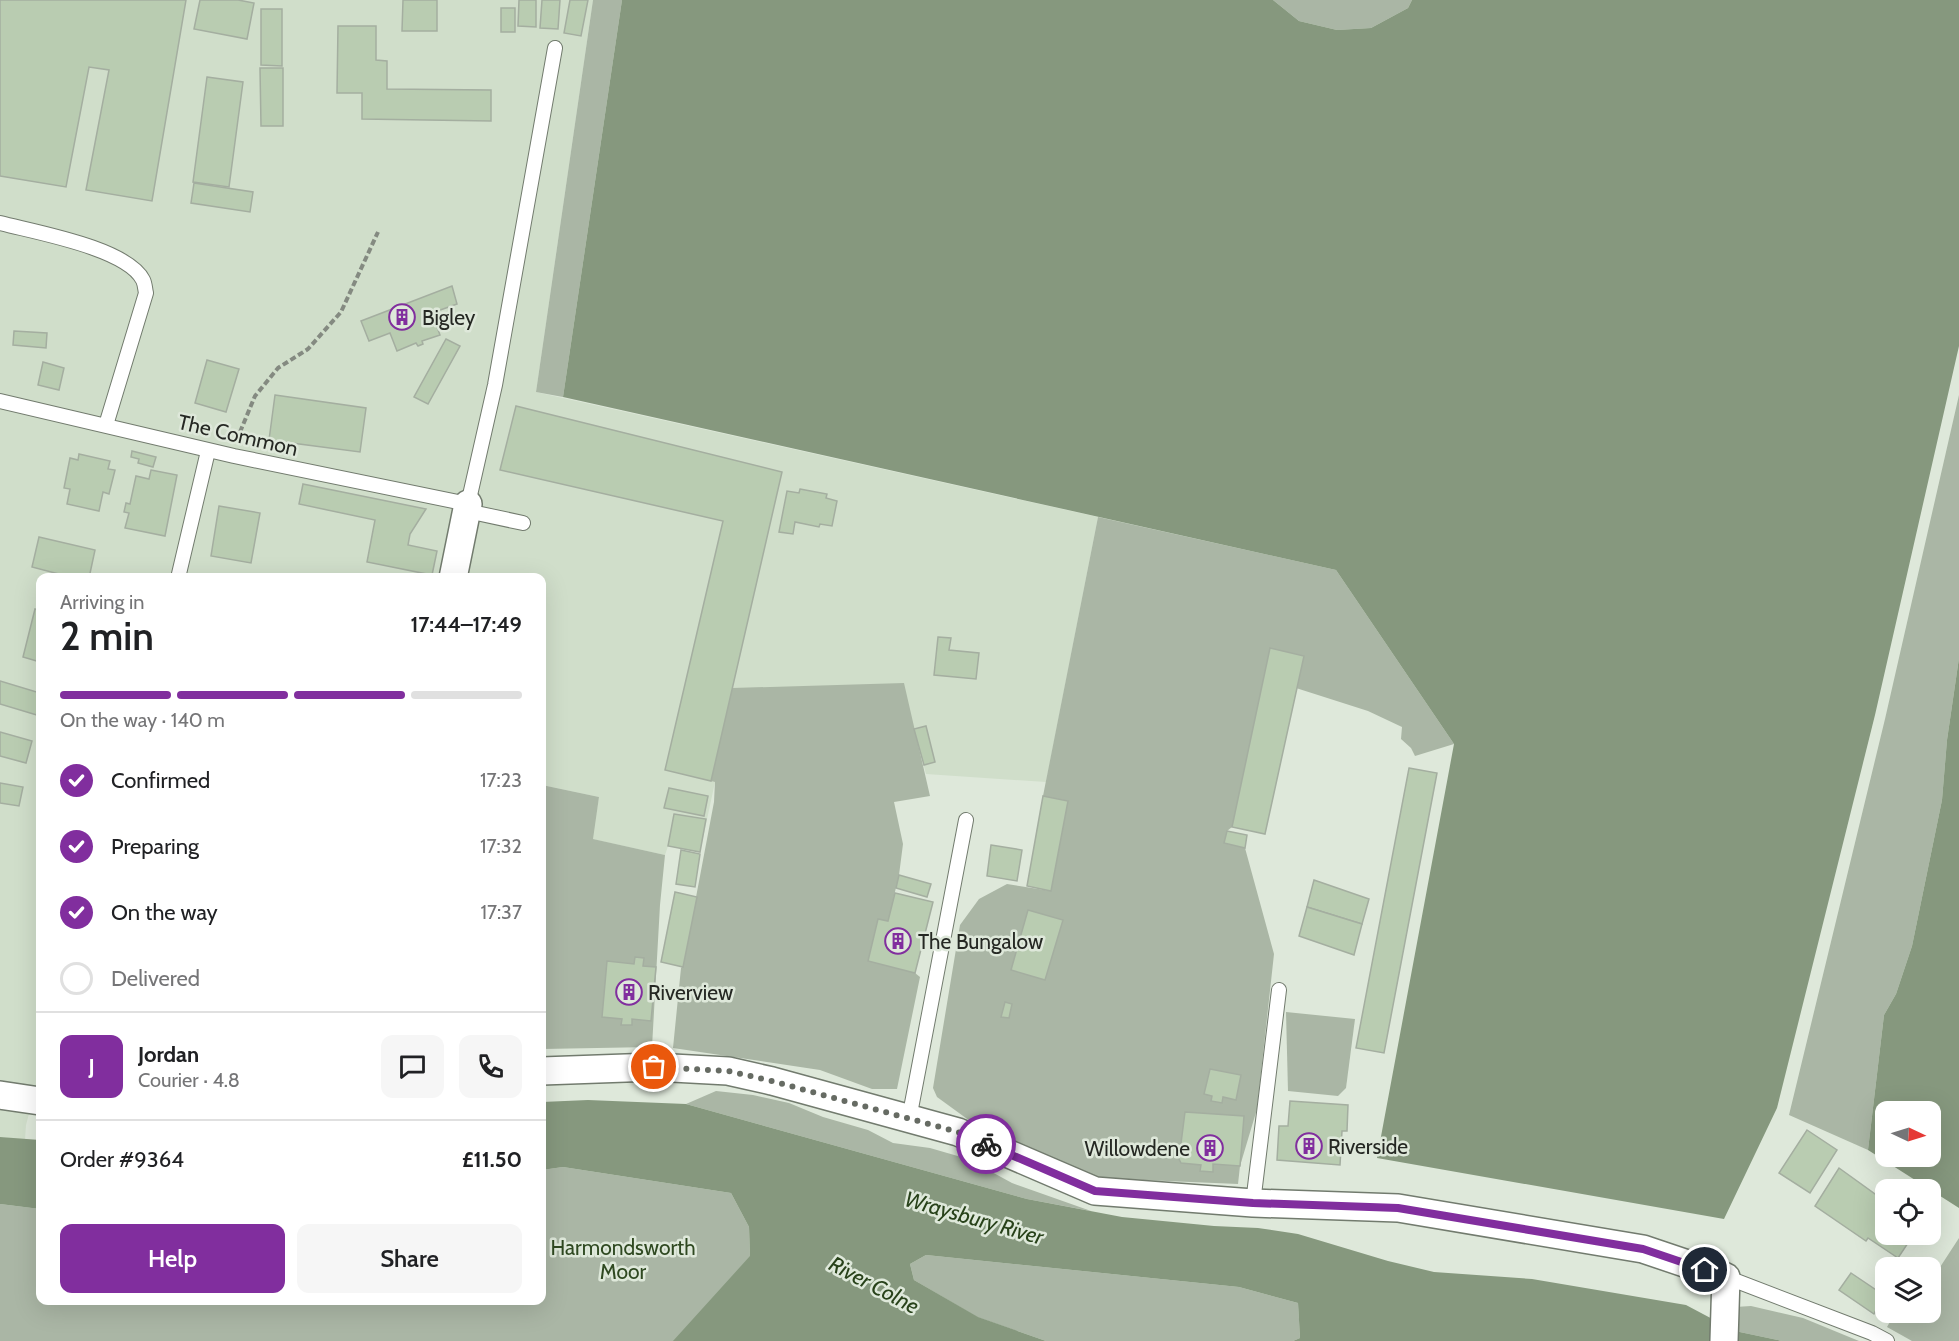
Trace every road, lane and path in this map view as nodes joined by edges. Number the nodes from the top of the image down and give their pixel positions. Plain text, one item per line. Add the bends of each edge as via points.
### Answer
1 (555, 48) dead end
2 (0, 223) edge
3 (378, 232) dead end
4 (0, 401) edge
5 (106, 425) junction
6 (208, 451) junction
7 (234, 456) junction
8 (467, 508) junction
9 (523, 523) dead end
10 (179, 573) edge
11 (454, 573) edge
12 (966, 820) dead end
13 (1279, 990) dead end
14 (546, 1071) edge
15 (0, 1095) edge
16 (36, 1100) edge
17 (909, 1119) junction
18 (1253, 1203) junction
19 (1726, 1277) junction
20 (1724, 1341) edge
21 (1887, 1341) edge

1 - 8 lane via 495,385
2 - 5 lane via 95,248 129,265 144,282 146,293
3 - 7 path via 341,312 308,349 278,368 255,396 238,435
4 - 5 lane, The Common
5 - 6 lane, The Common
6 - 7 lane, The Common
6 - 10 lane
7 - 8 lane, The Common
8 - 9 lane, The Common
8 - 11 street
12 - 17 lane
13 - 18 lane
14 - 17 street via 654,1067 728,1071
15 - 16 street
17 - 18 street via 958,1132 1095,1191
18 - 19 street via 1398,1208 1643,1249
19 - 20 street
19 - 21 lane

